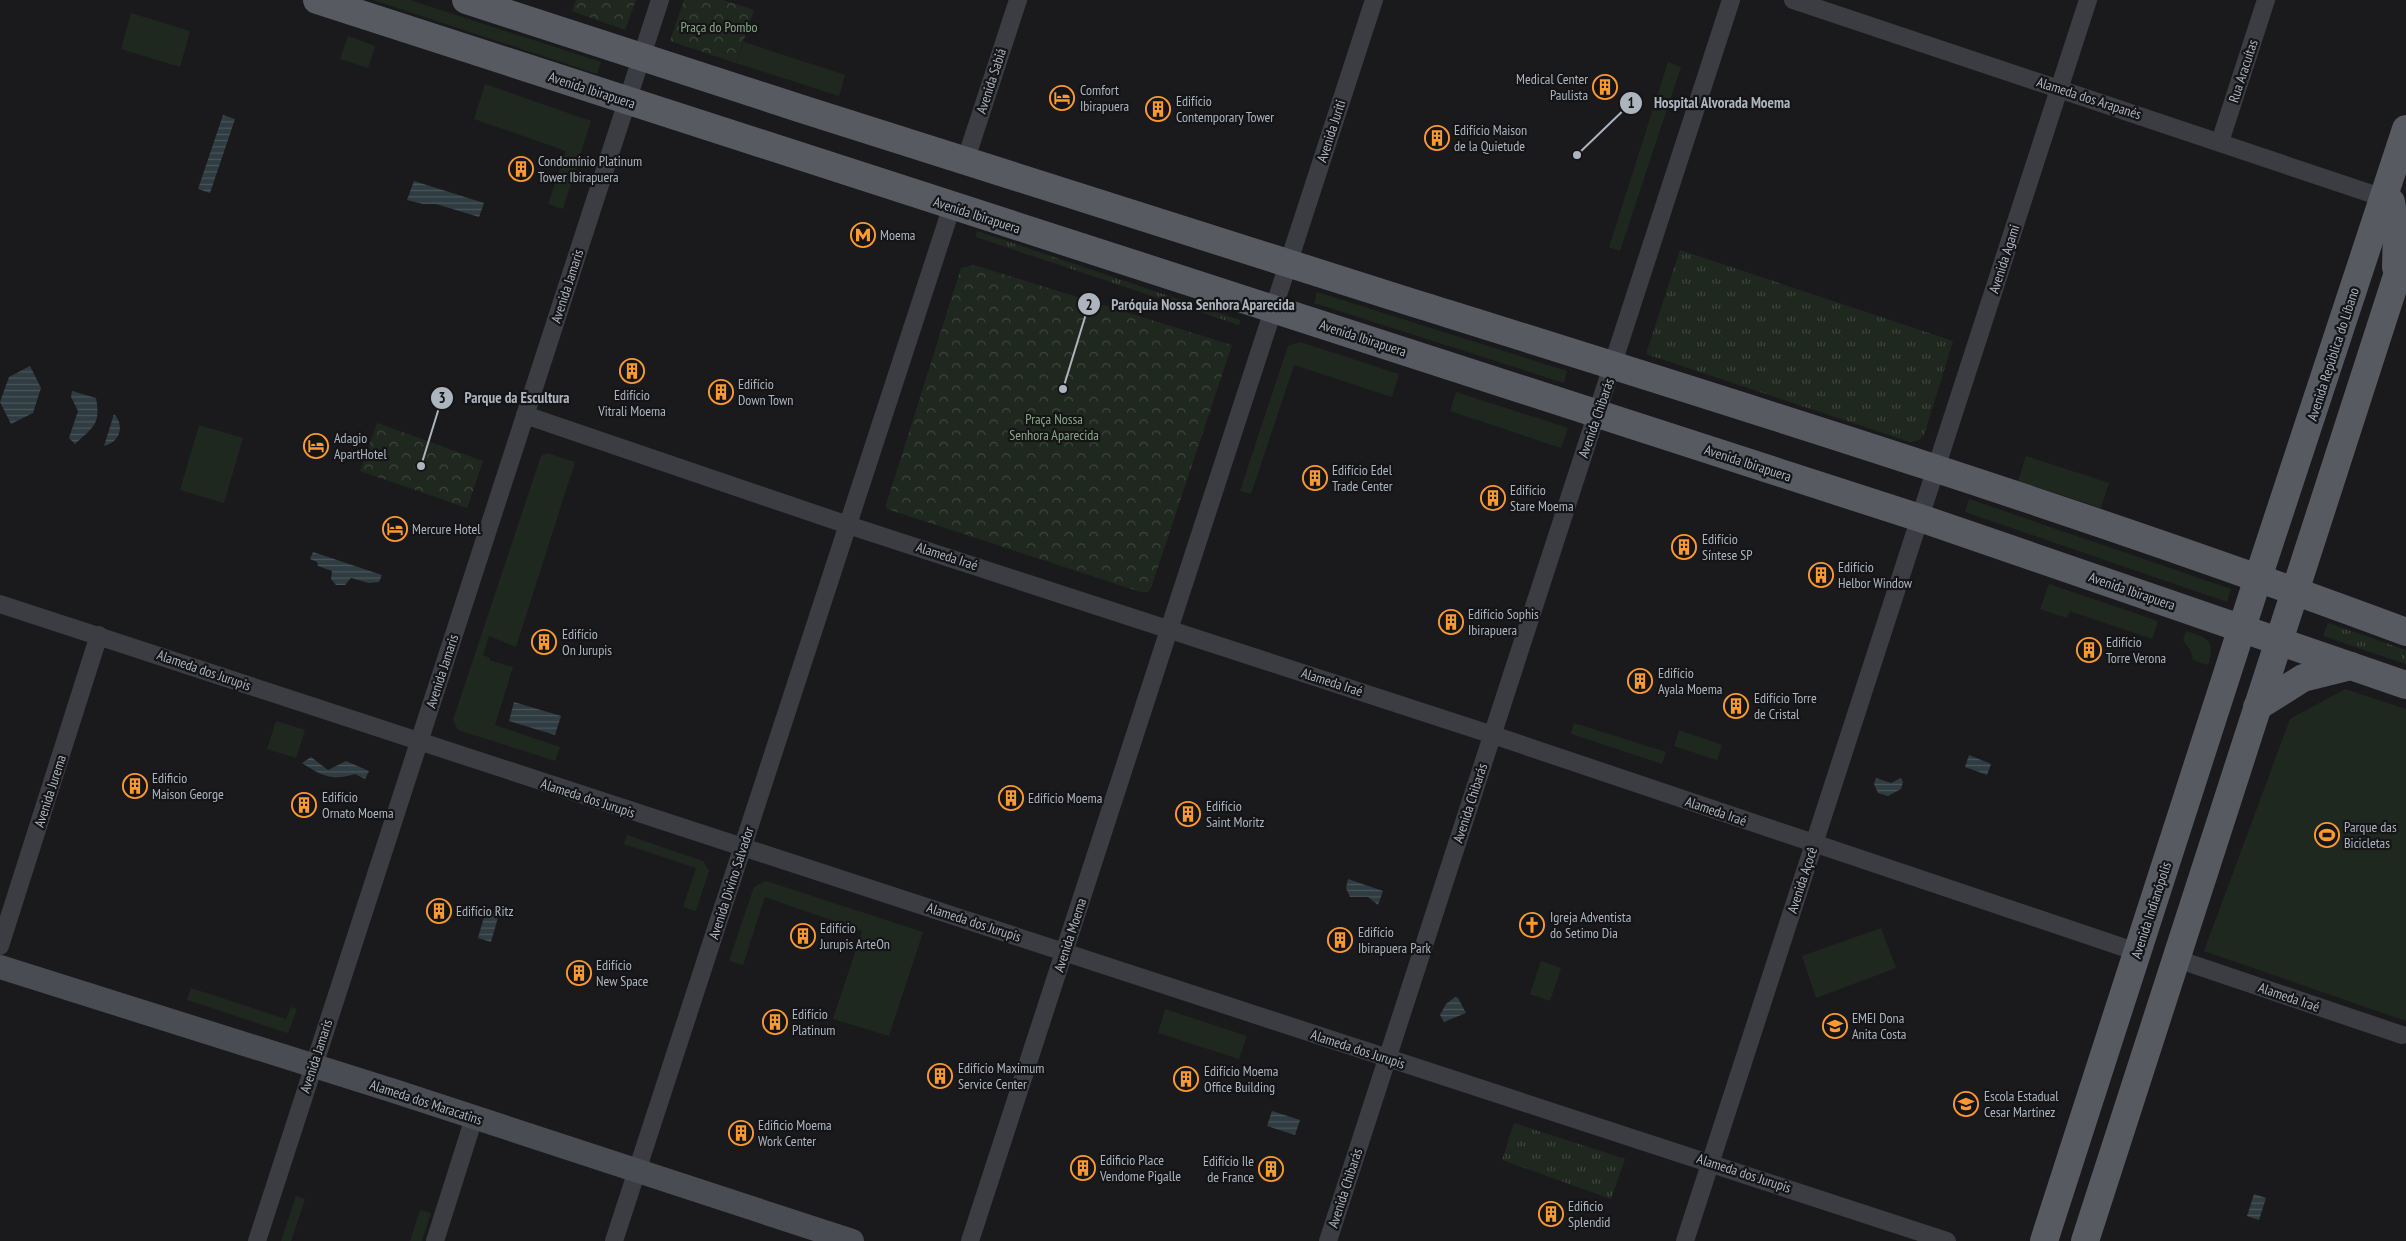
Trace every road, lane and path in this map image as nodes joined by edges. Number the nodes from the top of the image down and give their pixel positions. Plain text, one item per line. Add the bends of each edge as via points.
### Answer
1 (317, 0) edge
2 (466, 0) edge
3 (660, 0) edge
4 (1018, 0) edge
5 (1374, 0) edge
6 (1731, 0) edge
7 (1793, 0) edge
8 (2088, 0) edge
9 (2266, 0) edge
10 (641, 57) junction
11 (2059, 88) junction
12 (626, 102) junction
13 (2406, 129) edge
14 (2220, 142) junction
15 (965, 162) junction
16 (2384, 198) junction
17 (952, 206) junction
18 (2406, 248) edge
19 (1288, 263) junction
20 (2394, 283) junction
21 (1272, 309) junction
22 (1614, 366) junction
23 (1596, 414) junction
24 (525, 415) junction
25 (1937, 467) junction
26 (1920, 518) junction
27 (848, 525) junction
28 (2258, 578) junction
29 (2294, 591) junction
30 (0, 604) edge
31 (1170, 628) junction
32 (2242, 629) junction
33 (2406, 632) edge
34 (99, 635) junction
35 (2279, 642) junction
36 (2353, 666) junction
37 (2406, 685) edge
38 (2257, 707) junction
39 (1493, 735) junction
40 (419, 742) junction
41 (1814, 844) junction
42 (743, 848) junction
43 (0, 946) edge
44 (1065, 952) junction
45 (2137, 952) junction
46 (2177, 959) junction
47 (0, 967) edge
48 (2402, 1035) dead end
49 (1387, 1059) junction
50 (313, 1066) junction
51 (474, 1118) junction
52 (1711, 1162) junction
53 (637, 1171) junction
54 (257, 1241) edge
55 (435, 1241) edge
56 (614, 1241) edge
57 (852, 1241) edge
58 (970, 1241) edge
59 (1328, 1241) edge
60 (1685, 1241) edge
61 (1947, 1241) edge
62 (2044, 1241) edge
63 (2085, 1241) edge

1 - 12 main road, Avenida Ibirapuera
2 - 10 main road
3 - 10 street, Avenida Jamaris
4 - 15 street, Avenida Sabiá
5 - 19 street, Avenida Juriti
6 - 22 street, Avenida Chibarás
7 - 11 street, Alameda dos Arapanés
8 - 11 street, Avenida Agami
9 - 14 street, Rua Aracuítas
10 - 12 street, Avenida Jamaris
10 - 15 main road
11 - 14 street, Alameda dos Arapanés
11 - 25 street, Avenida Agami
12 - 17 main road, Avenida Ibirapuera
12 - 24 street, Avenida Jamaris
13 - 16 main road, Avenida República do Líbano
14 - 16 street, Alameda dos Arapanés
15 - 19 main road
16 - 20 main road via 2391,202 2396,217
16 - 28 main road, Avenida República do Líbano
17 - 21 main road, Avenida Ibirapuera
17 - 27 street
18 - 20 main road
19 - 21 street
19 - 22 main road
20 - 29 main road
21 - 23 main road, Avenida Ibirapuera
21 - 31 street
22 - 23 street, Avenida Chibarás
22 - 25 main road
23 - 26 main road, Avenida Ibirapuera
23 - 39 street, Avenida Chibarás
24 - 27 street, Alameda Iraé
24 - 40 street, Avenida Jamaris
25 - 26 street, Avenida Agami
25 - 28 main road
26 - 32 main road, Avenida Ibirapuera
26 - 41 street, Avenida Açocê
27 - 31 street, Alameda Iraé
27 - 42 street, Avenida Divino Salvador
28 - 29 main road
28 - 32 main road, Avenida Indianópolis
29 - 33 main road
29 - 35 main road
30 - 34 street, Alameda dos Jurupis
31 - 39 street, Alameda Iraé
31 - 44 street, Avenida Moema
32 - 35 main road, Avenida Ibirapuera
32 - 45 main road, Avenida Indianópolis
34 - 40 street, Alameda dos Jurupis
34 - 43 street, Avenida Jurema
35 - 36 main road, Avenida Ibirapuera
35 - 38 main road
36 - 37 main road, Avenida Ibirapuera
36 - 38 main road via 2303,678
38 - 46 main road
39 - 41 street, Alameda Iraé
39 - 49 street, Avenida Chibarás
40 - 42 street, Alameda dos Jurupis
40 - 50 street, Avenida Jamaris
41 - 45 street, Alameda Iraé
41 - 52 street, Avenida Açocê
42 - 44 street, Alameda dos Jurupis
42 - 53 street, Avenida Divino Salvador
44 - 49 street, Alameda dos Jurupis
44 - 58 street, Avenida Moema
45 - 62 main road, Avenida Indianópolis
46 - 48 street, Alameda Iraé
46 - 63 main road
47 - 50 main road, Alameda dos Maracatins
49 - 52 street, Alameda dos Jurupis
49 - 59 street, Avenida Chibarás
50 - 51 main road, Alameda dos Maracatins
50 - 54 street, Avenida Jamaris
51 - 53 main road, Alameda dos Maracatins
51 - 55 street
52 - 60 street, Avenida Açocê
52 - 61 street, Alameda dos Jurupis
53 - 56 street, Avenida Divino Salvador
53 - 57 main road, Alameda dos Maracatins

